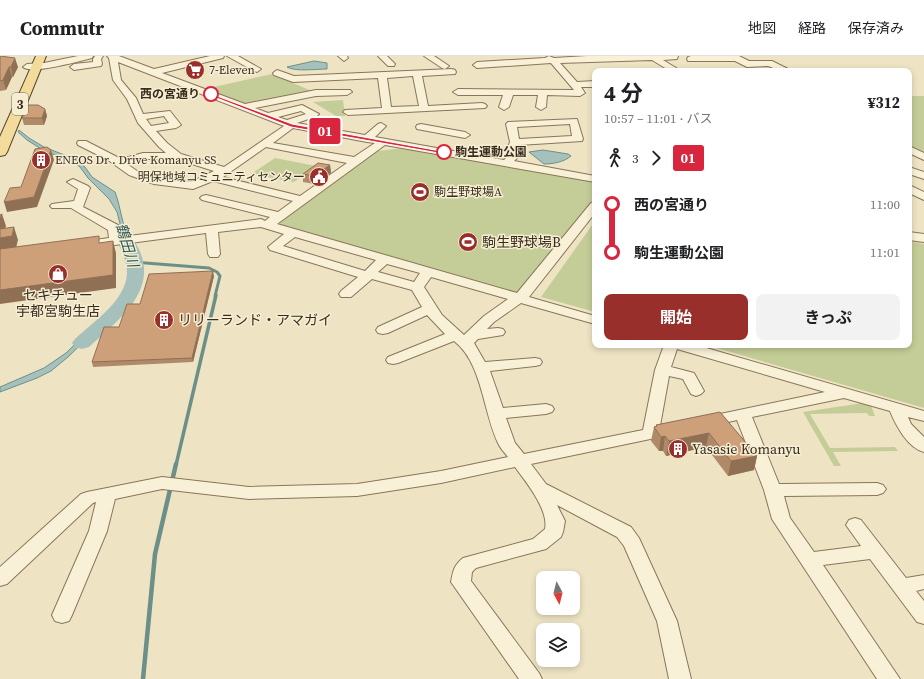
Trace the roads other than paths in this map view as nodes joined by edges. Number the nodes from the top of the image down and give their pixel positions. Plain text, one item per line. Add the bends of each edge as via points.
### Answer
1 (89, 56) edge
2 (99, 56) edge
3 (220, 56) edge
4 (231, 56) edge
5 (382, 56) edge
6 (428, 56) edge
7 (494, 56) edge
8 (544, 56) edge
9 (674, 56) edge
10 (113, 57) edge
11 (596, 58) junction
12 (344, 59) edge
13 (655, 59) junction
14 (691, 59) dead end
15 (554, 61) junction
16 (34, 62) edge
17 (392, 64) dead end
18 (500, 64) junction
19 (478, 65) dead end
20 (604, 67) dead end
21 (62, 68) dead end
22 (672, 68) edge
23 (781, 68) edge
24 (257, 69) dead end
25 (154, 72) junction
26 (507, 72) dead end
27 (276, 73) dead end
28 (416, 73) junction
29 (382, 75) junction
30 (346, 76) junction
31 (452, 77) junction
32 (575, 84) junction
33 (592, 84) edge
34 (509, 92) junction
35 (543, 92) junction
36 (482, 106) dead end
37 (244, 107) junction
38 (462, 108) junction
39 (504, 108) dead end
40 (541, 108) dead end
41 (347, 109) junction
42 (424, 109) junction
43 (387, 111) junction
44 (268, 116) junction
45 (140, 117) junction
46 (289, 124) junction
47 (471, 124) dead end
48 (381, 126) dead end
49 (0, 128) edge
50 (421, 128) dead end
51 (148, 129) junction
52 (336, 133) junction
53 (465, 135) junction
54 (367, 139) junction
55 (384, 142) junction
56 (515, 142) junction
57 (82, 144) dead end
58 (264, 144) junction
59 (912, 150) edge
60 (0, 152) edge
61 (456, 154) junction
62 (177, 156) junction
63 (924, 157) edge
64 (356, 161) junction
65 (924, 161) edge
66 (119, 163) junction
67 (506, 163) junction
68 (912, 163) edge
69 (224, 171) junction
70 (912, 171) edge
71 (924, 176) edge
72 (592, 178) edge
73 (62, 188) dead end
74 (912, 190) edge
75 (924, 197) edge
76 (206, 198) dead end
77 (303, 200) junction
78 (79, 204) junction
79 (56, 206) dead end
80 (592, 209) edge
81 (280, 216) junction
82 (267, 224) junction
83 (212, 228) junction
84 (294, 232) junction
85 (912, 236) edge
86 (924, 238) edge
87 (123, 240) junction
88 (82, 245) edge
89 (214, 254) dead end
90 (384, 259) junction
91 (428, 272) junction
92 (368, 275) junction
93 (417, 287) junction
94 (346, 294) dead end
95 (519, 298) junction
96 (429, 309) junction
97 (592, 319) edge
98 (383, 330) dead end
99 (498, 332) dead end
100 (464, 338) junction
101 (670, 348) edge
102 (690, 348) edge
103 (393, 360) dead end
104 (535, 362) dead end
105 (481, 367) junction
106 (663, 370) junction
107 (696, 391) dead end
108 (844, 393) junction
109 (897, 408) junction
110 (546, 410) dead end
111 (497, 414) junction
112 (743, 414) junction
113 (924, 416) edge
114 (651, 433) junction
115 (924, 447) edge
116 (518, 461) junction
117 (540, 488) junction
118 (877, 489) dead end
119 (773, 490) junction
120 (107, 494) junction
121 (855, 525) dead end
122 (875, 550) junction
123 (809, 560) junction
124 (0, 579) edge
125 (924, 582) edge
126 (902, 587) junction
127 (62, 615) dead end
128 (924, 616) edge
129 (531, 679) edge
130 (680, 679) edge
131 (889, 679) edge

1 - 16 street
2 - 21 street via 95,65
3 - 25 street
4 - 24 street
5 - 17 street
6 - 31 street
7 - 18 street
8 - 15 street
9 - 13 street via 674,59
10 - 25 street
10 - 45 street via 116,80 131,98
11 - 13 street
11 - 15 street
11 - 20 street
12 - 30 street
13 - 22 street
14 - 23 street via 737,58 747,64 769,63
15 - 18 street
15 - 32 street
16 - 49 main road, 3
16 - 60 main road, 3
18 - 19 street
18 - 26 street
25 - 37 street
27 - 30 street via 293,79
28 - 29 street
28 - 31 street
28 - 42 street
29 - 30 street
29 - 43 street
30 - 41 street
31 - 34 street
31 - 38 street
32 - 33 street
32 - 35 street via 580,93
34 - 35 street
34 - 39 street
35 - 40 street
36 - 38 street
37 - 41 street via 316,93
37 - 44 street
38 - 42 street
41 - 43 street
41 - 52 street
42 - 43 street
44 - 46 street
44 - 46 street via 300,105 314,114
45 - 51 street
45 - 51 street via 167,113 176,124
46 - 52 street
46 - 58 street
47 - 53 street
48 - 54 street
50 - 53 street
51 - 62 street via 162,145
52 - 54 street
53 - 61 street
54 - 55 street
55 - 61 street
55 - 64 street
56 - 56 street via 531,141 578,139 574,121 511,124
56 - 67 street via 514,147 519,151
57 - 66 street
58 - 64 street
58 - 69 street
59 - 63 street
61 - 67 street
62 - 66 street via 143,156
62 - 69 street
64 - 77 street
65 - 68 street
66 - 69 street via 133,173 158,182 193,186
67 - 72 street
69 - 77 street via 217,179
70 - 71 street
73 - 78 street via 77,184 84,188
74 - 75 street
76 - 81 street
77 - 81 street
78 - 79 street
78 - 87 street via 77,208 114,228
80 - 95 street
81 - 82 street
82 - 83 street
82 - 84 street
83 - 87 street
83 - 89 street
84 - 90 street
84 - 92 street via 274,247
85 - 86 street
87 - 88 street
90 - 91 street
90 - 92 street
91 - 93 street
91 - 95 street
92 - 93 street
92 - 94 street
93 - 96 street
95 - 97 street
95 - 100 street
96 - 98 street
96 - 100 street via 438,321
99 - 100 street
100 - 103 street
100 - 105 street
101 - 106 street
102 - 108 street
104 - 105 street
105 - 111 street
106 - 107 street via 688,376
106 - 114 street
108 - 109 street
108 - 112 street
109 - 113 street
109 - 115 street via 904,426
110 - 111 street
111 - 116 street via 507,444
112 - 114 street
112 - 119 street
114 - 116 street
116 - 117 street
116 - 120 street via 441,477 356,490 249,493 169,484
117 - 129 street via 556,521 554,532 539,544 470,563 463,569 462,582
117 - 130 street via 624,532 632,543 667,621
118 - 119 street
119 - 123 street via 781,520
120 - 124 street via 87,498
120 - 127 street via 98,531
121 - 122 street
122 - 123 street
122 - 126 street
123 - 131 street
125 - 126 street
126 - 128 street

